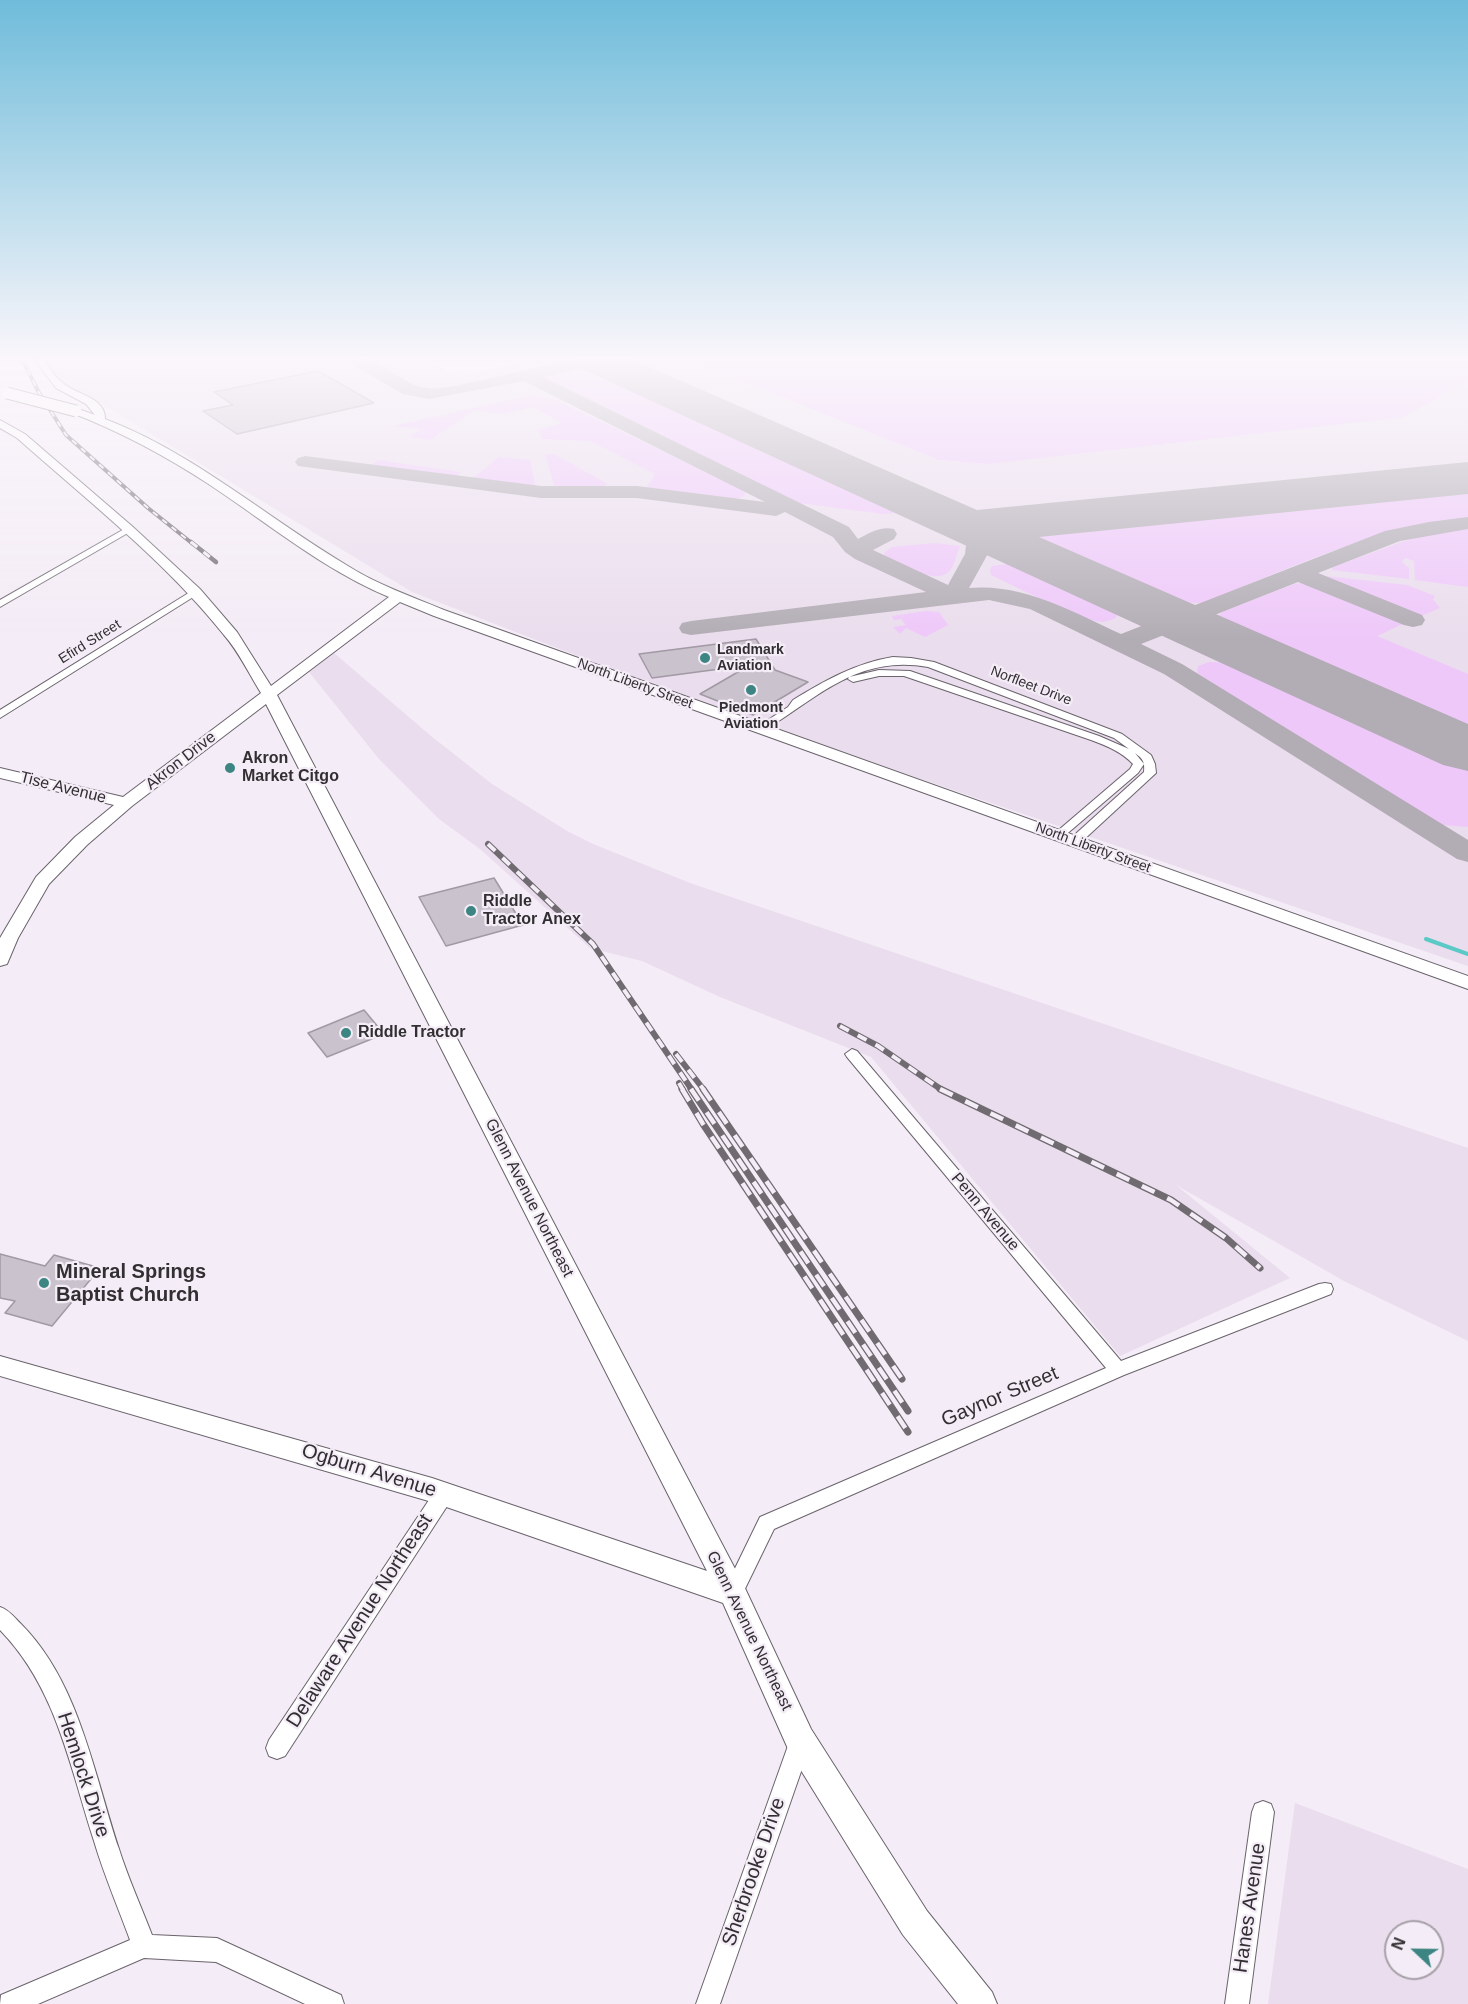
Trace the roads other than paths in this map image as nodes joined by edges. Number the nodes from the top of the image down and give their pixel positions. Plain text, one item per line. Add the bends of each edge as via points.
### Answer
1 (40, 453) edge
2 (166, 453) edge
3 (129, 530) junction
4 (195, 592) junction
5 (399, 596) junction
6 (0, 604) edge
7 (268, 694) junction
8 (792, 709) junction
9 (0, 715) edge
10 (759, 729) junction
11 (1134, 771) junction
12 (0, 773) edge
13 (1147, 776) junction
14 (126, 803) junction
15 (1091, 808) junction
16 (1106, 813) junction
17 (1058, 836) junction
18 (1074, 842) junction
19 (4, 938) edge
20 (0, 960) edge
21 (1468, 983) edge
22 (852, 1054) dead end
23 (1325, 1289) dead end
24 (0, 1366) edge
25 (1118, 1370) junction
26 (444, 1494) junction
27 (733, 1593) junction
28 (0, 1616) edge
29 (800, 1740) junction
30 (277, 1748) dead end
31 (1263, 1812) dead end
32 (144, 1946) junction
33 (10, 2004) edge
34 (332, 2004) edge
35 (708, 2004) edge
36 (980, 2004) edge
37 (1237, 2004) edge

1 - 3 street, Glenn Avenue Northeast
2 - 5 street, North Liberty Street via 346,571
3 - 4 street, Glenn Avenue Northeast
3 - 6 street
4 - 7 street, Glenn Avenue Northeast via 232,635
4 - 9 street, Efird Street
5 - 7 street, Akron Drive
5 - 10 street, North Liberty Street
7 - 14 street, Akron Drive
7 - 27 street, Glenn Avenue Northeast
8 - 10 street, Norfleet Drive
8 - 11 street, Norfleet Drive via 802,708 868,674 906,673 1119,747 1139,764
8 - 13 street, Norfleet Drive via 797,702 860,667 879,662 921,662 1118,736 1147,757 1151,771
10 - 17 street, North Liberty Street
11 - 13 street
11 - 15 street
12 - 14 street, Tise Avenue
13 - 16 street
14 - 19 street, Akron Drive via 42,880
15 - 16 street
15 - 17 street
16 - 18 street
17 - 18 street, North Liberty Street
18 - 21 street, North Liberty Street
19 - 20 street, Akron Drive
22 - 25 street, Penn Avenue
23 - 25 street, Gaynor Street
24 - 26 street, Ogburn Avenue
25 - 27 street, Gaynor Street via 767,1523
26 - 27 street, Ogburn Avenue
26 - 30 street, Delaware Avenue Northeast
27 - 29 street, Glenn Avenue Northeast
28 - 32 street, Hemlock Drive via 30,1649 53,1688 78,1746 104,1840
29 - 35 street, Sherbrooke Drive
29 - 36 street, Glenn Avenue Northeast via 915,1923
31 - 37 street, Hanes Avenue
32 - 33 street
32 - 34 street via 217,1950

